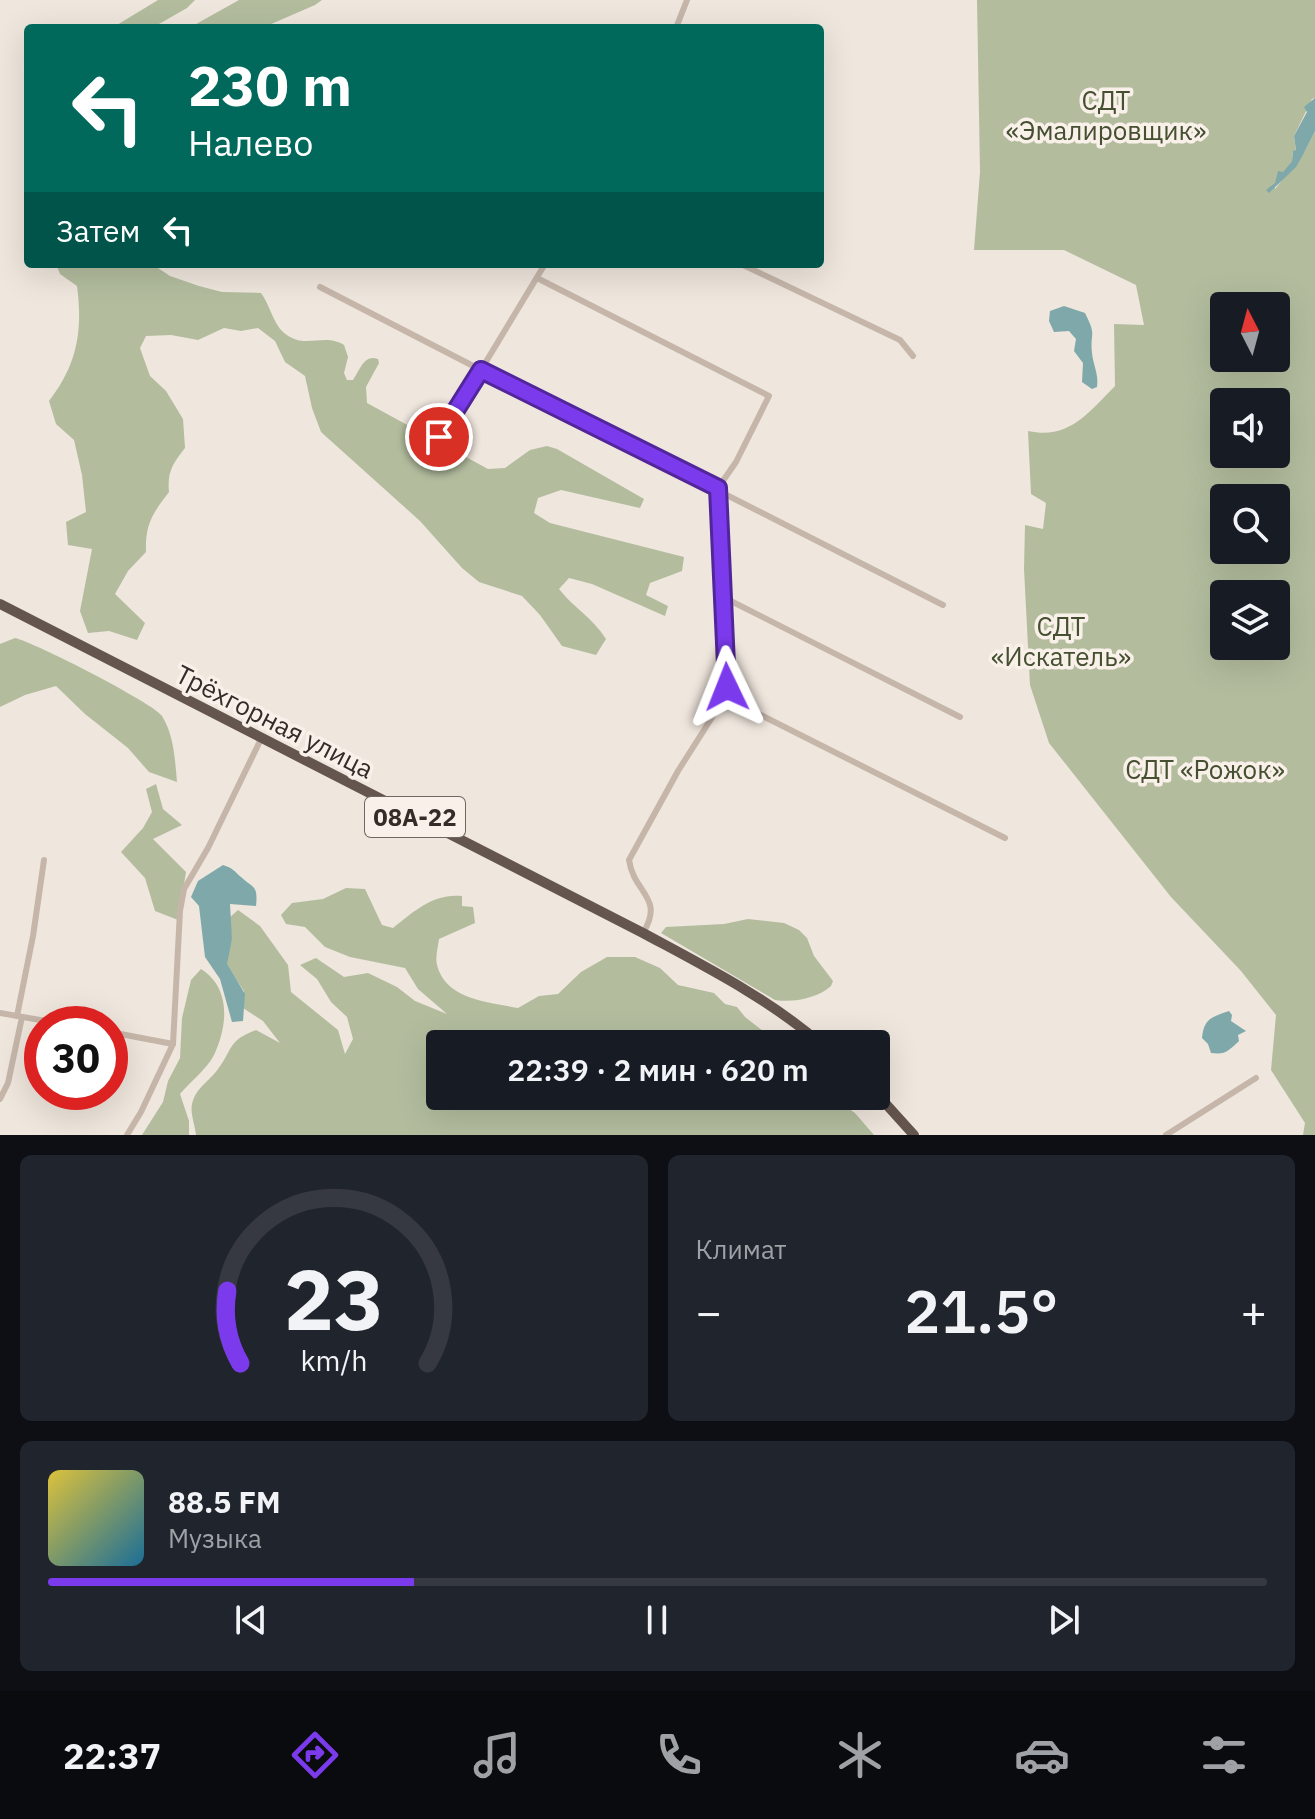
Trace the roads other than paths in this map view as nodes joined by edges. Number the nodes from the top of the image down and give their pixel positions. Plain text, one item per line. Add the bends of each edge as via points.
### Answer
1 (687, 0) edge
2 (678, 24) edge
3 (543, 268) edge
4 (749, 268) edge
5 (537, 278) junction
6 (320, 287) dead end
7 (913, 356) dead end
8 (481, 370) junction
9 (439, 437) dead end
10 (718, 488) junction
11 (723, 597) junction
12 (0, 604) edge
13 (943, 605) dead end
14 (725, 697) junction
15 (960, 717) dead end
16 (261, 739) junction
17 (1005, 838) dead end
18 (44, 860) dead end
19 (643, 933) junction
20 (0, 1013) edge
21 (20, 1016) junction
22 (24, 1017) edge
23 (802, 1030) edge
24 (128, 1035) edge
25 (173, 1044) junction
26 (1256, 1078) dead end
27 (0, 1099) edge
28 (890, 1108) edge
29 (127, 1135) edge
30 (914, 1135) edge
31 (1166, 1135) edge

1 - 2 street
3 - 5 street
4 - 7 street via 900,340
5 - 8 street
5 - 10 street via 769,396
6 - 8 street
8 - 9 street
8 - 10 street
10 - 11 street
10 - 13 street
11 - 14 street
11 - 15 street
12 - 16 highway, Трёхгорная улица / 08А-22
14 - 17 street
14 - 19 street via 631,855 631,871 652,909
16 - 19 highway, Трёхгорная улица / 08А-22
16 - 25 street via 184,889
18 - 21 street
19 - 23 highway, Трёхгорная улица / 08А-22 via 749,992
20 - 21 street
21 - 22 street
21 - 27 street via 8,1083
24 - 25 street
25 - 29 street
26 - 31 street
28 - 30 highway

